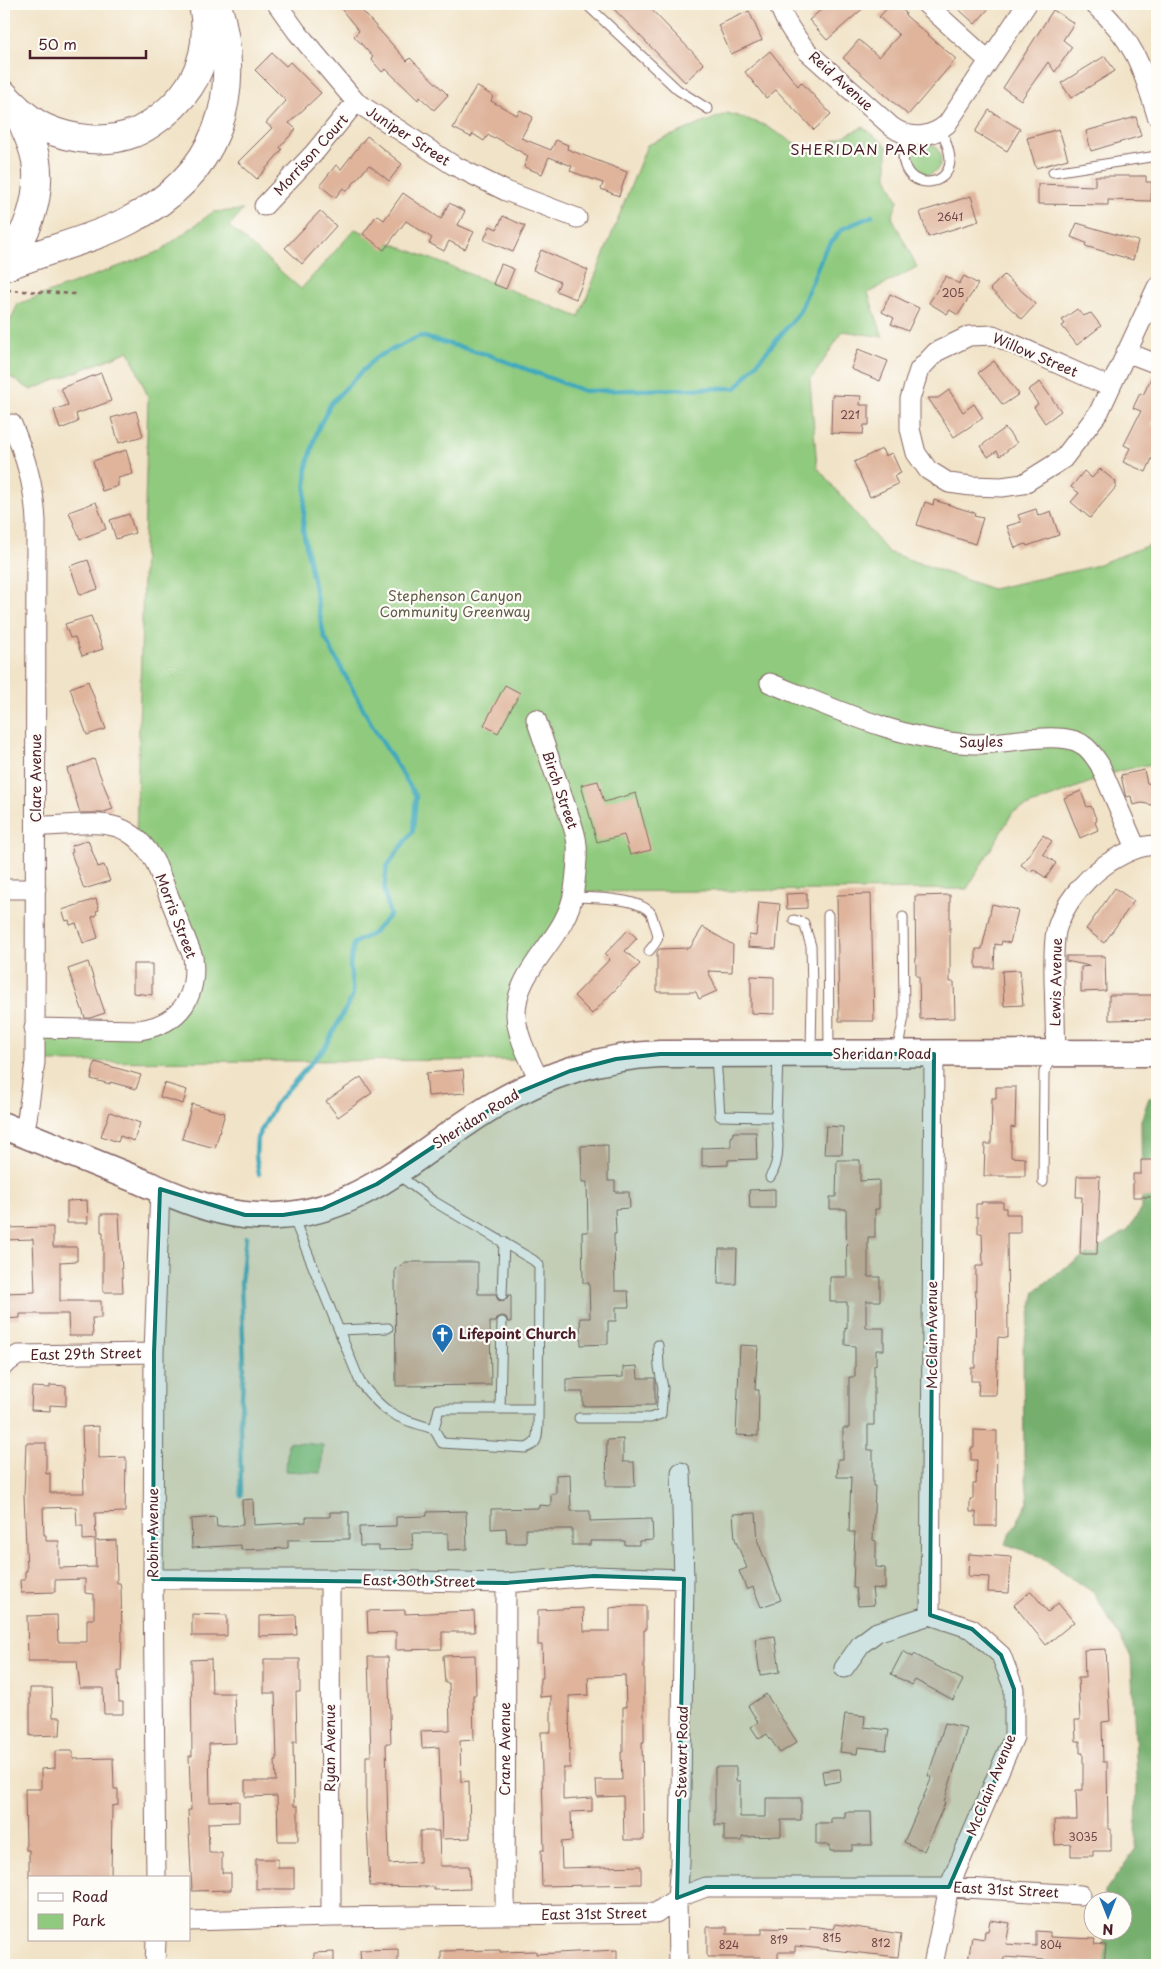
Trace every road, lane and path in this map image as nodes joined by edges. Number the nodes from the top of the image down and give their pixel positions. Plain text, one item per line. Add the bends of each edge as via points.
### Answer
1 (203, 4) edge
2 (217, 4) edge
3 (277, 4) edge
4 (586, 4) edge
5 (779, 4) edge
6 (926, 4) edge
7 (1027, 4) edge
8 (1094, 4) edge
9 (989, 61) junction
10 (10, 101) edge
11 (356, 102) junction
12 (708, 109) dead end
13 (1157, 116) edge
14 (941, 130) junction
15 (913, 135) junction
16 (1157, 156) edge
17 (1053, 172) dead end
18 (264, 206) dead end
19 (577, 218) dead end
20 (8, 272) edge
21 (1157, 287) edge
22 (76, 294) dead end
23 (1126, 352) junction
24 (1157, 364) edge
25 (1110, 387) junction
26 (12, 424) dead end
27 (770, 682) dead end
28 (536, 719) dead end
29 (36, 826) junction
30 (1157, 845) edge
31 (1136, 848) junction
32 (4, 889) edge
33 (36, 890) junction
34 (573, 897) junction
35 (828, 915) dead end
36 (902, 918) dead end
37 (794, 920) dead end
38 (649, 951) dead end
39 (34, 1028) junction
40 (1056, 1053) junction
41 (1157, 1053) edge
42 (716, 1054) junction
43 (778, 1054) junction
44 (820, 1054) junction
45 (897, 1054) junction
46 (934, 1054) junction
47 (540, 1082) junction
48 (776, 1117) junction
49 (13, 1130) edge
50 (395, 1173) junction
51 (770, 1177) dead end
52 (1043, 1182) dead end
53 (160, 1189) junction
54 (292, 1214) junction
55 (504, 1242) junction
56 (502, 1294) dead end
57 (502, 1322) dead end
58 (388, 1328) dead end
59 (339, 1330) junction
60 (658, 1345) dead end
61 (154, 1353) junction
62 (11, 1360) edge
63 (500, 1409) junction
64 (538, 1409) junction
65 (579, 1418) dead end
66 (434, 1429) junction
67 (681, 1472) dead end
68 (153, 1579) junction
69 (330, 1579) junction
70 (684, 1579) junction
71 (506, 1583) junction
72 (930, 1615) junction
73 (844, 1668) dead end
74 (156, 1876) edge
75 (949, 1887) junction
76 (1081, 1895) dead end
77 (677, 1898) junction
78 (505, 1915) junction
79 (331, 1917) junction
80 (190, 1921) edge
81 (156, 1942) edge
82 (155, 1965) edge
83 (678, 1965) edge
84 (933, 1965) edge

1 - 10 main road via 206,37 196,77 173,107 134,134 112,139 69,137 29,119
2 - 20 main road via 228,52 227,87 215,133 198,166 168,197 128,221
3 - 11 street, Juniper Street
4 - 12 lane via 678,90
5 - 15 street, Reid Avenue via 797,40 808,52 892,127
6 - 9 street
7 - 9 street
8 - 13 street via 1113,20 1131,45
9 - 14 street
10 - 20 main road via 36,160 36,192
11 - 18 street, Morrison Court
11 - 19 street, Juniper Street via 453,165 506,191
14 - 15 street
14 - 15 lane via 950,162 947,172 937,181 922,182 909,176 904,164
16 - 17 lane
20 - 22 path
21 - 23 street, Willow Street
23 - 24 street
23 - 25 street, Willow Street
25 - 25 street, Willow Street via 993,335 969,336 936,352 919,370 910,399 910,429 916,453 928,470 949,483 1002,487 1023,484 1063,460 1099,412
26 - 29 street, Clare Avenue via 26,457 35,511
27 - 31 street, Sayles via 835,709 917,736 976,744 1063,738 1082,744 1100,766
28 - 34 street, Birch Street via 577,843
29 - 33 street, Clare Avenue
29 - 39 street, Morris Street via 101,823 136,836 156,864 193,957 195,972 182,1009 172,1019 151,1028
30 - 31 street, Lewis Avenue
31 - 40 street, Lewis Avenue via 1098,870 1070,900 1062,915 1054,949
32 - 33 street
33 - 39 street, Clare Avenue
34 - 38 lane via 636,904 650,912 659,934
34 - 47 street, Birch Street via 560,930 519,990 518,1029
35 - 44 lane
36 - 45 lane via 904,1017
37 - 44 lane via 804,923 811,946
39 - 49 street, Clare Avenue via 35,1062 27,1120
40 - 41 main road, Sheridan Road
40 - 46 main road, Sheridan Road
40 - 52 lane via 1044,1072
42 - 43 main road, Sheridan Road
42 - 47 main road, Sheridan Road via 644,1055 616,1059
42 - 48 lane via 720,1116
43 - 44 main road, Sheridan Road
43 - 48 lane
44 - 45 main road, Sheridan Road
45 - 46 main road, Sheridan Road
46 - 72 street, McClain Avenue
47 - 50 main road, Sheridan Road via 494,1105
48 - 51 lane via 777,1156
49 - 53 main road, Sheridan Road
50 - 54 main road, Sheridan Road via 350,1200
50 - 55 lane via 433,1201
53 - 54 main road, Sheridan Road via 226,1212 269,1216
53 - 61 street, Robin Avenue
54 - 59 lane
55 - 56 lane
55 - 64 lane via 539,1266
57 - 63 lane
58 - 59 lane
59 - 66 lane via 360,1382 375,1400 402,1420
60 - 65 lane via 663,1388 661,1414 650,1418
61 - 62 street, East 29th Street
61 - 68 street, Robin Avenue
63 - 64 lane
63 - 66 lane via 439,1409
64 - 66 lane via 537,1440 526,1448 442,1443
67 - 70 street, Stewart Road
68 - 69 street, East 30th Street
68 - 74 street, Robin Avenue
69 - 71 street, East 30th Street
69 - 79 street, Ryan Avenue
70 - 71 street, East 30th Street via 594,1576
70 - 77 street, Stewart Road
71 - 78 street, Crane Avenue
72 - 73 street via 877,1632 861,1644
72 - 75 street, McClain Avenue via 972,1628 1001,1655 1014,1689 1014,1737
75 - 76 street, East 31st Street
75 - 77 street, East 31st Street via 706,1887
75 - 84 street, McClain Avenue
77 - 78 street, East 31st Street via 656,1913
77 - 83 street, Stewart Road
78 - 79 street, East 31st Street
79 - 80 street, East 31st Street
81 - 82 street

